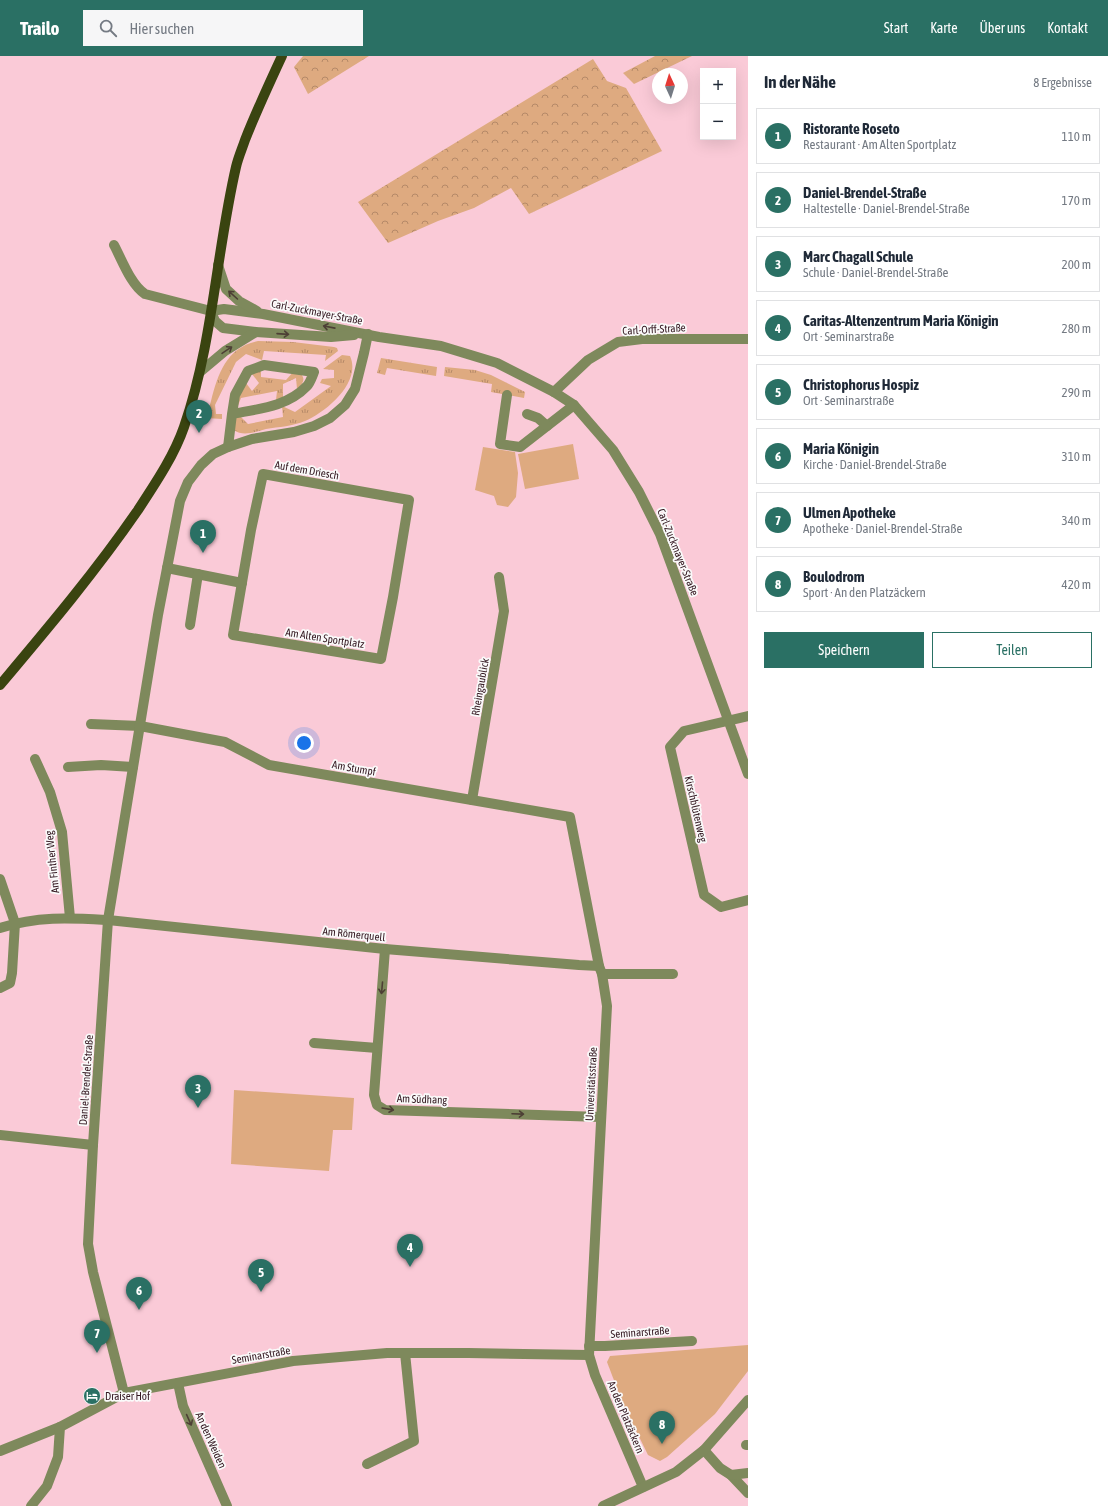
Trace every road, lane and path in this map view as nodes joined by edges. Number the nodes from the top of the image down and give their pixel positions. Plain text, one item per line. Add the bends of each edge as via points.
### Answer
1 (282, 56) edge
2 (114, 245) dead end
3 (218, 264) junction
4 (211, 311) junction
5 (262, 314) junction
6 (256, 332) junction
7 (368, 334) junction
8 (748, 339) edge
9 (200, 372) junction
10 (554, 392) junction
11 (507, 395) dead end
12 (574, 405) junction
13 (232, 414) junction
14 (527, 414) dead end
15 (547, 426) junction
16 (228, 446) junction
17 (409, 500) joint
18 (167, 568) junction
19 (198, 574) junction
20 (499, 577) dead end
21 (242, 583) junction
22 (190, 625) dead end
23 (0, 684) edge
24 (748, 716) edge
25 (729, 721) junction
26 (91, 724) dead end
27 (140, 726) junction
28 (35, 759) dead end
29 (68, 767) dead end
30 (133, 767) junction
31 (748, 774) edge
32 (472, 800) junction
33 (570, 818) joint
34 (0, 879) edge
35 (748, 900) edge
36 (70, 918) junction
37 (108, 920) junction
38 (15, 923) junction
39 (0, 928) edge
40 (385, 949) junction
41 (601, 970) junction
42 (673, 974) dead end
43 (0, 988) edge
44 (314, 1043) dead end
45 (378, 1048) junction
46 (601, 1117) junction
47 (0, 1135) edge
48 (93, 1145) junction
49 (692, 1341) dead end
50 (589, 1351) junction
51 (405, 1353) junction
52 (178, 1383) junction
53 (124, 1393) junction
54 (748, 1400) edge
55 (60, 1427) junction
56 (0, 1450) edge
57 (704, 1450) junction
58 (367, 1464) dead end
59 (748, 1473) edge
60 (731, 1475) junction
61 (643, 1487) junction
62 (748, 1493) edge
63 (30, 1506) edge
64 (227, 1506) edge
65 (603, 1506) edge

1 - 3 main road via 236,165
2 - 4 street via 134,283 145,294
3 - 4 main road
5 -> 3 street, Carl-Zuckmayer-Straße via 239,301 226,289
4 - 5 street, Carl-Zuckmayer-Straße
4 - 6 street, Carl-Zuckmayer-Straße via 215,321 223,328
4 - 9 main road
7 -> 5 street, Carl-Zuckmayer-Straße
6 -> 7 street, Carl-Zuckmayer-Straße via 331,337
9 -> 6 street via 225,351
7 - 10 street, Carl-Zuckmayer-Straße via 441,346 497,363
7 - 16 street, Daniel-Brendel-Straße via 355,389 346,405 330,418 294,432
8 - 10 street, Carl-Orff-Straße via 642,339 618,342 588,360
9 - 23 main road via 184,427 169,460 150,492 73,596
10 - 12 street, Carl-Zuckmayer-Straße
11 - 15 street via 500,444 520,446
12 - 15 street
12 - 25 street, Carl-Zuckmayer-Straße via 613,450 639,492 660,534
13 - 13 street via 235,395 248,371 264,365 314,372 308,385 294,396 271,407
13 - 16 street
14 - 15 street via 538,418
16 - 18 street, Daniel-Brendel-Straße via 213,454 188,482 180,501
17 - 21 street, Auf dem Driesch via 263,474
17 - 21 street, Am Alten Sportplatz via 381,660 233,635
18 - 19 street
18 - 27 street, Daniel-Brendel-Straße
19 - 21 street
19 - 22 street
20 - 32 street, Rheingaublick via 504,611
24 - 25 street
25 - 31 street, Carl-Zuckmayer-Straße
25 - 35 street, Kirschblütenweg via 684,731 670,748 704,895 721,908
26 - 27 street
27 - 30 street, Daniel-Brendel-Straße
27 - 32 street, Am Stumpf via 225,742 269,765
28 - 36 street, Am Finther Weg via 50,792 62,832
29 - 30 street
30 - 37 street, Daniel-Brendel-Straße
32 - 33 street, Am Stumpf
33 - 41 street, Universitätsstraße
34 - 38 street
36 - 37 street
36 - 38 street
37 - 40 street, Am Römerquell
37 - 48 street, Daniel-Brendel-Straße
38 - 39 street
38 - 43 street via 10,983
40 - 41 street, Am Römerquell via 578,965
40 -> 45 street, Am Südhang
41 - 42 street, Am Römerquell
41 - 46 street, Universitätsstraße via 607,1006
44 - 45 street
45 -> 46 street, Am Südhang via 374,1095 377,1105 385,1110
46 - 50 street, Universitätsstraße
47 - 48 street
48 - 53 street, Daniel-Brendel-Straße via 88,1244
49 - 50 street, Seminarstraße via 605,1346
50 - 51 street, Seminarstraße
50 - 61 street, An den Platzäckern via 595,1375
51 - 52 street, Seminarstraße via 293,1361
51 - 58 street via 414,1441
52 - 53 street, Seminarstraße
52 -> 64 street, An den Weiden via 183,1406
53 - 55 street, Seminarstraße
54 - 57 street
55 - 56 street, Seminarstraße
55 - 63 street via 58,1458 47,1486
57 - 60 street via 720,1468
57 - 61 street via 676,1472
59 - 60 street
60 - 62 street
61 - 65 street

